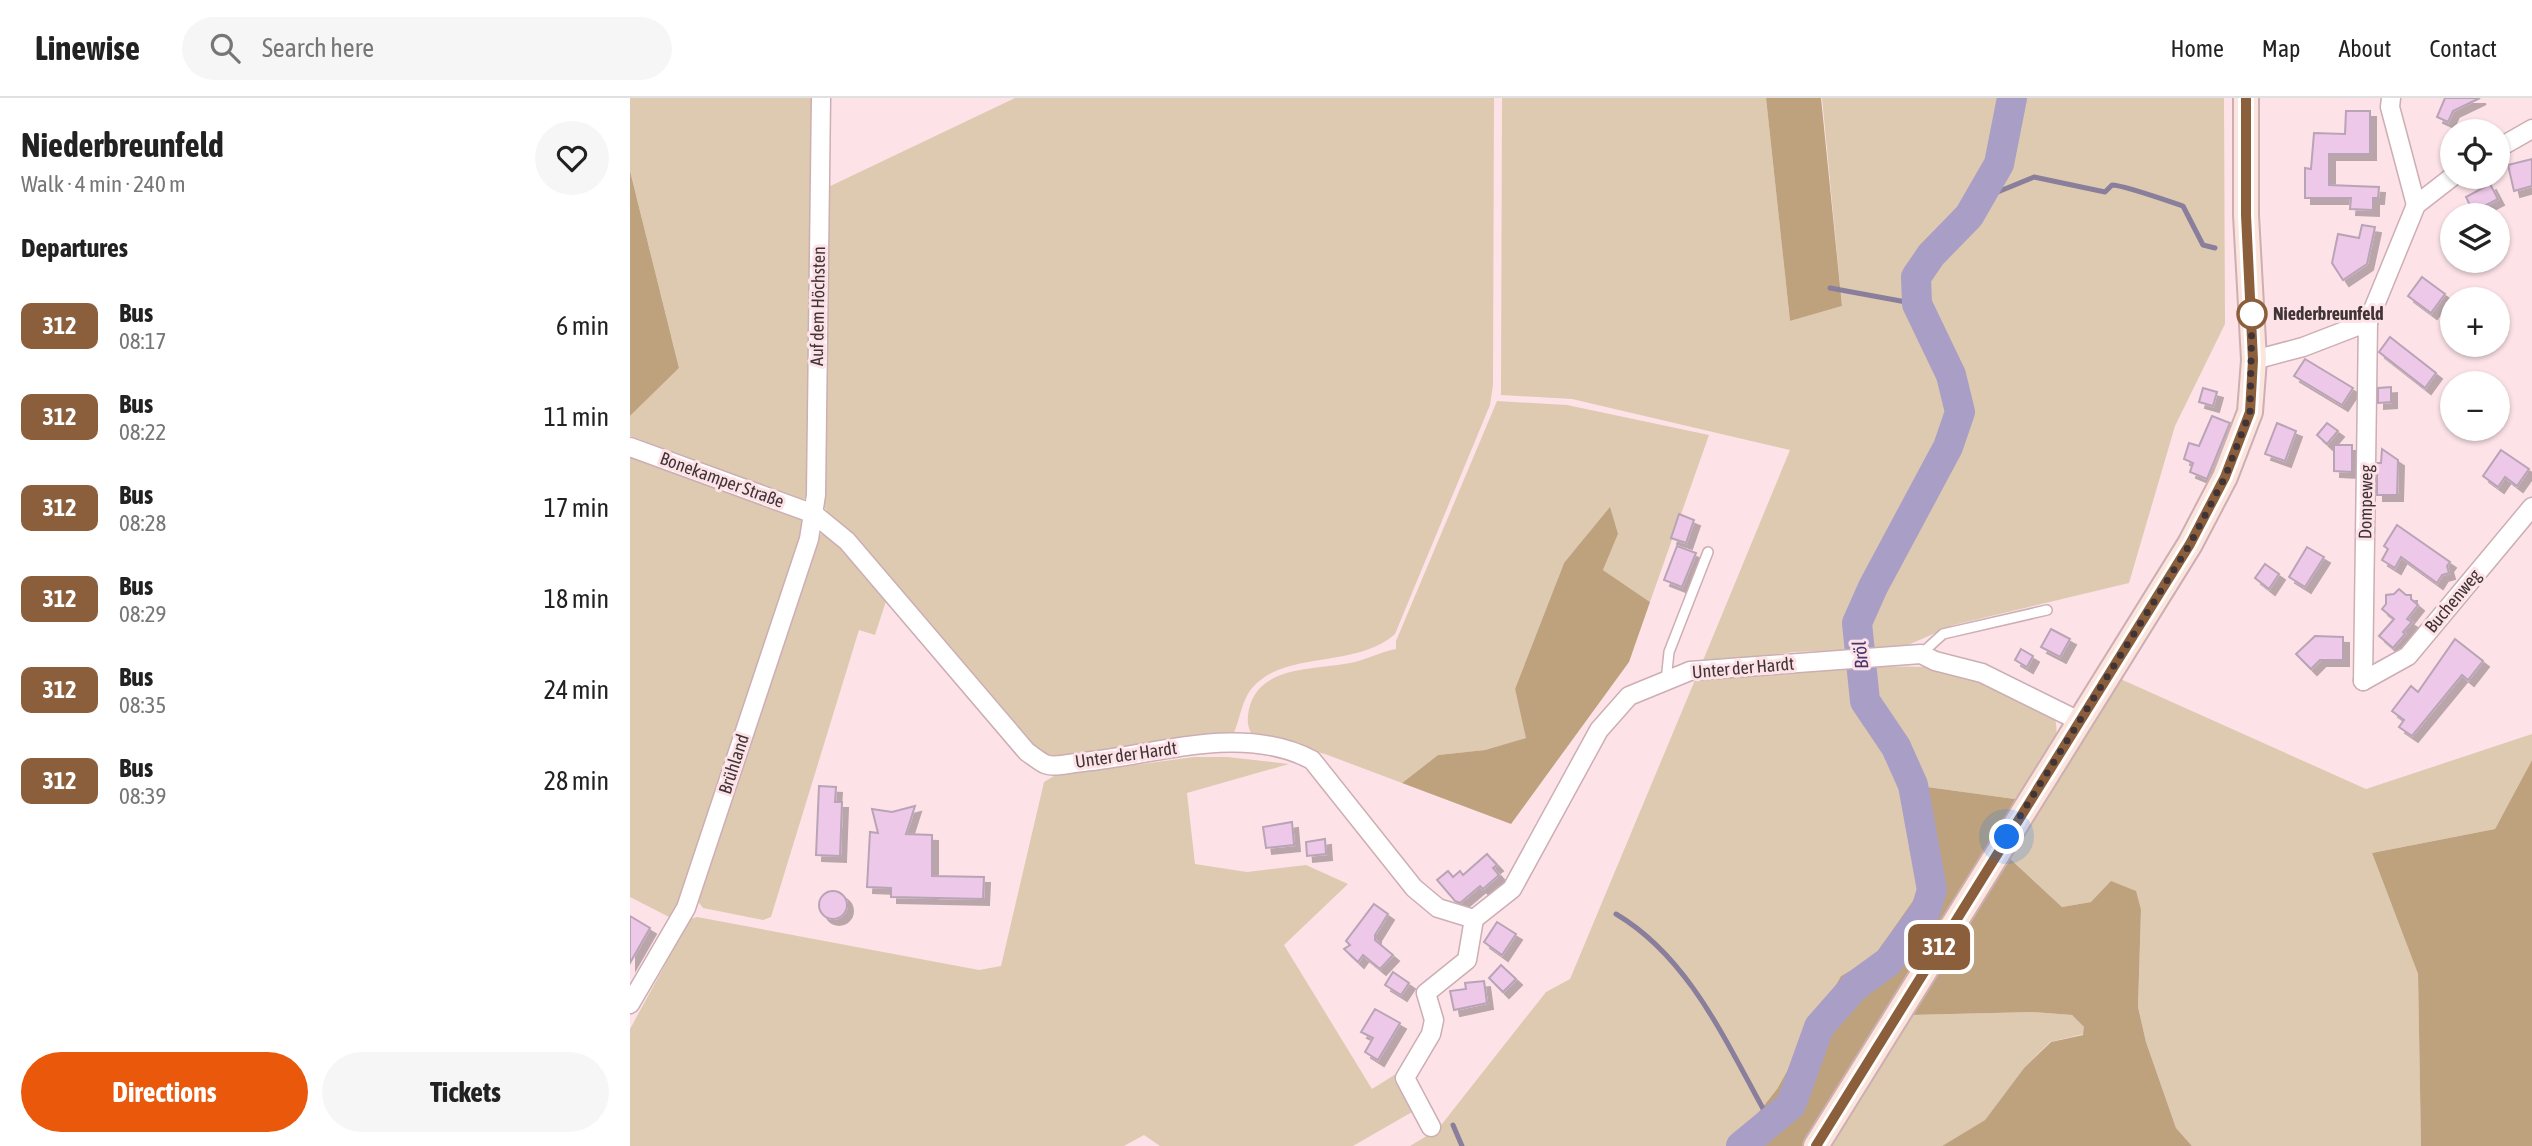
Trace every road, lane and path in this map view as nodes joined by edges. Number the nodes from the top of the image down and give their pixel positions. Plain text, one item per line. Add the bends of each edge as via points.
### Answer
1 (821, 98) edge
2 (2246, 98) edge
3 (2391, 98) edge
4 (2532, 129) edge
5 (2510, 142) edge
6 (2440, 186) edge
7 (2416, 205) junction
8 (2368, 322) junction
9 (2253, 360) junction
10 (630, 447) edge
11 (2532, 508) edge
12 (814, 514) junction
13 (1708, 552) dead end
14 (2047, 610) dead end
15 (1921, 654) junction
16 (1666, 681) junction
17 (2363, 681) joint
18 (2079, 721) junction
19 (1474, 919) junction
20 (630, 1004) edge
21 (1431, 1127) dead end
22 (1816, 1146) edge

1 - 12 street, Auf dem Höchsten
2 - 9 main road
3 - 7 street
4 - 5 street
6 - 7 street
7 - 8 street
8 - 9 street
8 - 17 street, Dompeweg
9 - 18 main road via 2250,412 2225,477 2190,544
10 - 12 street, Bonekamper Straße
11 - 17 street, Buchenweg via 2408,656
12 - 19 street, Unter der Hardt via 847,541 1027,752 1047,765 1195,745 1239,743 1290,749 1312,760 1414,888 1438,908
12 - 20 street, Brühland via 686,908
13 - 16 lane via 1669,652
14 - 15 lane via 1943,634
15 - 16 street, Unter der Hardt via 1690,671
15 - 18 street, Unter der Hardt via 1982,673
16 - 19 street, Unter der Hardt via 1629,696 1598,730 1512,889
18 - 22 main road
19 - 21 street via 1467,960 1426,993 1433,1027 1405,1078

